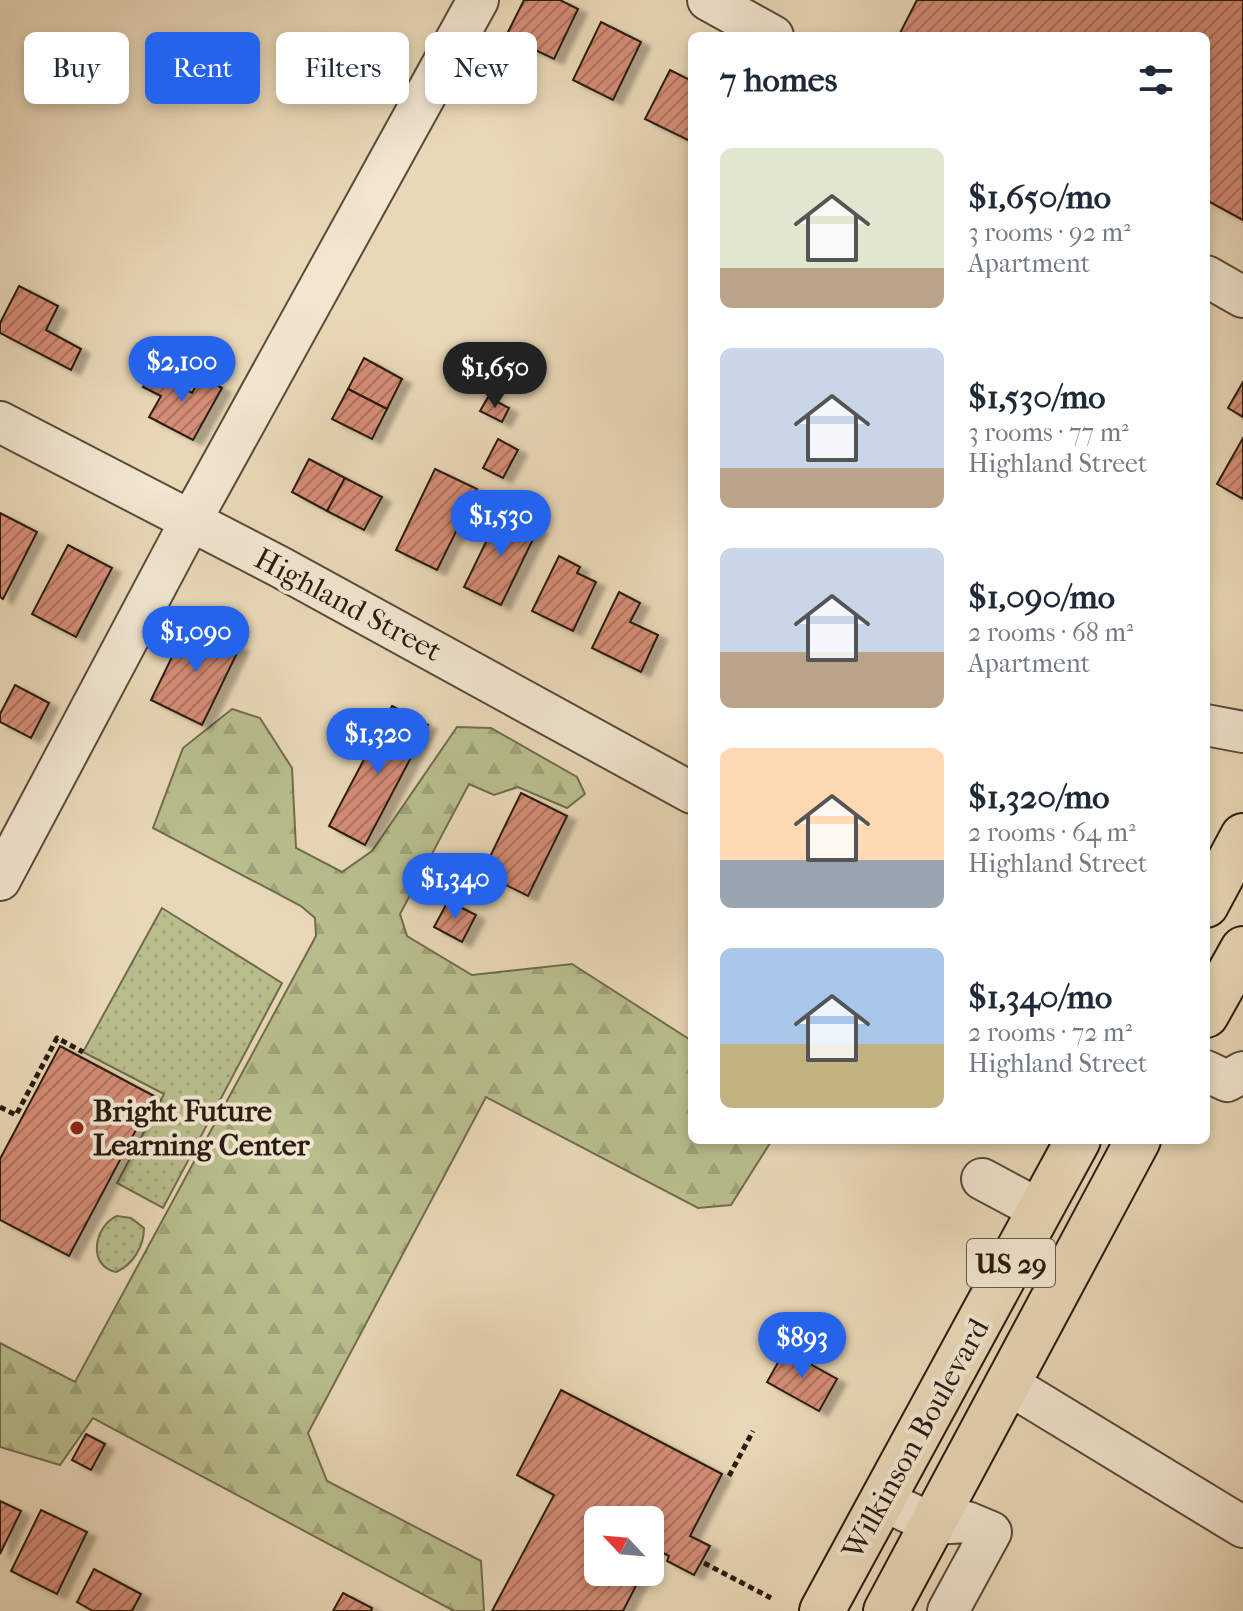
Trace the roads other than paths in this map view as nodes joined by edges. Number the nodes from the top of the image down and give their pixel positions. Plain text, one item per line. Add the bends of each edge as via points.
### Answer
1 (478, 0) edge
2 (708, 0) edge
3 (766, 32) edge
4 (1210, 278) edge
5 (1243, 297) edge
6 (0, 422) edge
7 (190, 522) junction
8 (1210, 726) edge
9 (1243, 732) edge
10 (688, 791) edge
11 (1243, 836) edge
12 (0, 880) edge
13 (1210, 898) edge
14 (1243, 949) edge
15 (1210, 1008) edge
16 (1243, 1072) edge
17 (1210, 1073) edge
18 (1076, 1144) edge
19 (1136, 1144) edge
20 (982, 1179) dead end
21 (1040, 1210) junction
22 (1008, 1384) junction
23 (882, 1500) junction
24 (933, 1524) junction
25 (1243, 1527) edge
26 (822, 1611) edge
27 (886, 1611) edge
28 (948, 1611) edge

1 - 7 street
2 - 3 street
4 - 5 street
6 - 7 street, Highland Street
7 - 10 street, Highland Street
7 - 12 street
8 - 9 street
11 - 13 main road
14 - 15 main road
16 - 17 street via 1227,1081
18 - 21 main road, Wilkinson Boulevard / US 29
19 - 22 main road, Wilkinson Boulevard / US 29
20 - 21 street
21 - 23 main road, Wilkinson Boulevard / US 29
22 - 24 main road, Wilkinson Boulevard / US 29
22 - 25 street
23 - 24 street
23 - 26 main road, Wilkinson Boulevard / US 29
24 - 27 main road, Wilkinson Boulevard / US 29
24 - 28 street via 967,1522 991,1532

